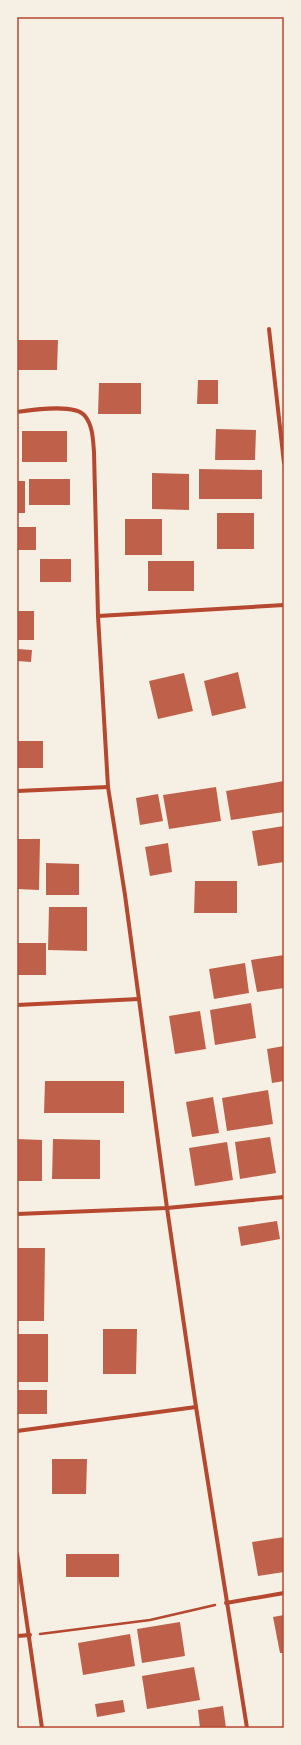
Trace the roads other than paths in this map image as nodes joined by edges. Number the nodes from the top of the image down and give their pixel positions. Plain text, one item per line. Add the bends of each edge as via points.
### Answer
1 (269, 328) dead end
2 (17, 412) edge
3 (284, 463) edge
4 (284, 605) edge
5 (98, 616) junction
6 (108, 787) junction
7 (17, 791) edge
8 (139, 998) junction
9 (17, 1004) edge
10 (284, 1197) edge
11 (167, 1208) junction
12 (17, 1214) edge
13 (196, 1407) junction
14 (17, 1430) edge
15 (17, 1554) edge
16 (284, 1593) edge
17 (226, 1603) junction
18 (30, 1635) junction
19 (17, 1636) edge
20 (42, 1728) edge
21 (247, 1728) edge

1 - 3 street
2 - 5 street via 75,410 84,414 90,424 94,452
4 - 5 street
5 - 6 street
6 - 7 street
6 - 8 street
8 - 9 street
8 - 11 street
10 - 11 street
11 - 12 street
11 - 13 street
13 - 14 street
13 - 17 street
15 - 18 street
16 - 17 street
17 - 21 street
18 - 19 street
18 - 20 street

